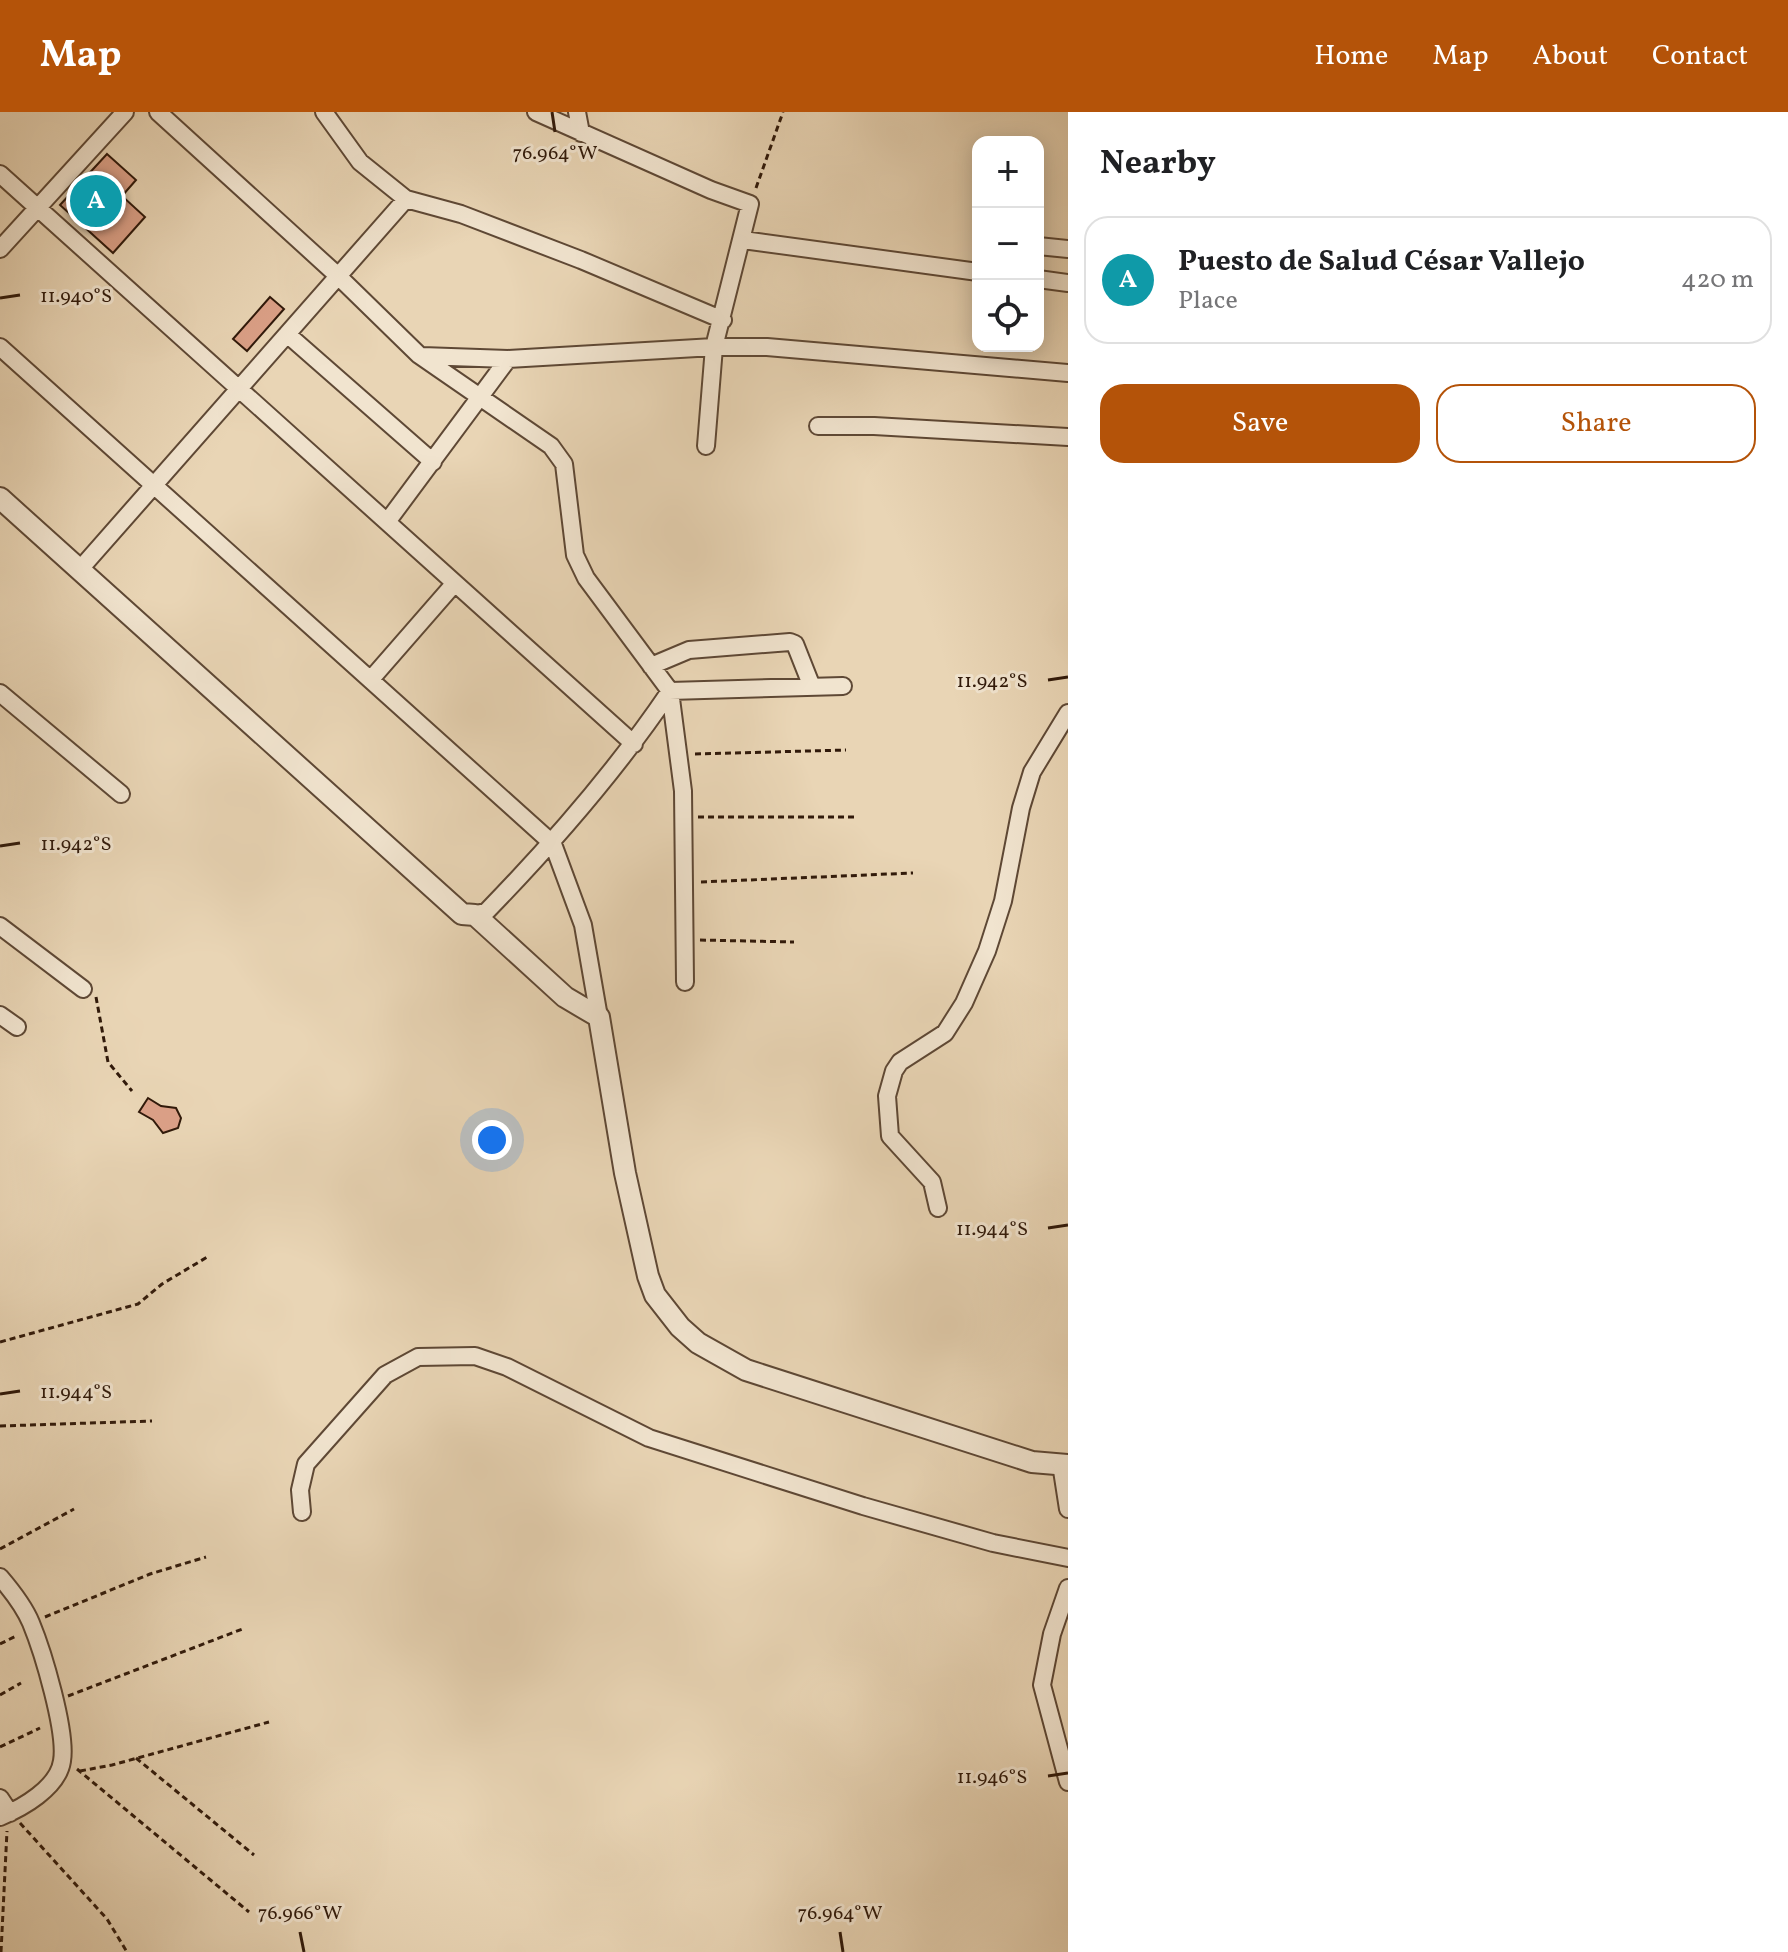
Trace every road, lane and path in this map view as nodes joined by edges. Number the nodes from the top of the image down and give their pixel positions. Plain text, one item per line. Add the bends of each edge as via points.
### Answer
1 (124, 112) edge
2 (158, 112) edge
3 (324, 112) edge
4 (536, 112) edge
5 (577, 112) edge
6 (783, 112) edge
7 (581, 133) junction
8 (0, 174) edge
9 (406, 199) junction
10 (750, 204) junction
11 (38, 207) junction
12 (743, 240) junction
13 (1044, 247) edge
14 (0, 249) edge
15 (1068, 249) edge
16 (972, 271) edge
17 (337, 275) junction
18 (1044, 280) edge
19 (1068, 283) edge
20 (723, 320) junction
21 (287, 334) junction
22 (0, 347) edge
23 (714, 347) junction
24 (419, 355) junction
25 (508, 359) junction
26 (1068, 373) edge
27 (238, 392) junction
28 (483, 398) junction
29 (818, 426) dead end
30 (1068, 437) edge
31 (706, 446) dead end
32 (433, 462) junction
33 (153, 486) junction
34 (0, 498) edge
35 (387, 522) junction
36 (81, 568) junction
37 (454, 584) junction
38 (651, 666) junction
39 (372, 678) junction
40 (843, 686) dead end
41 (812, 687) junction
42 (670, 691) junction
43 (0, 693) edge
44 (1068, 713) edge
45 (634, 744) junction
46 (846, 750) dead end
47 (679, 755) junction
48 (121, 794) dead end
49 (856, 817) dead end
50 (683, 818) junction
51 (553, 844) junction
52 (913, 873) dead end
53 (685, 882) junction
54 (475, 915) junction
55 (0, 926) edge
56 (684, 939) junction
57 (794, 942) dead end
58 (685, 982) dead end
59 (83, 989) dead end
60 (99, 998) dead end
61 (0, 1015) edge
62 (599, 1017) junction
63 (17, 1027) dead end
64 (132, 1091) dead end
65 (938, 1208) dead end
66 (209, 1256) dead end
67 (0, 1342) edge
68 (152, 1421) dead end
69 (0, 1426) edge
70 (1064, 1465) edge
71 (74, 1509) dead end
72 (1068, 1509) edge
73 (302, 1512) dead end
74 (0, 1549) edge
75 (206, 1557) dead end
76 (1068, 1558) edge
77 (0, 1577) edge
78 (1068, 1588) edge
79 (40, 1619) dead end
80 (245, 1628) dead end
81 (16, 1636) dead end
82 (0, 1644) edge
83 (21, 1683) dead end
84 (0, 1695) edge
85 (62, 1698) dead end
86 (269, 1722) dead end
87 (40, 1728) dead end
88 (0, 1747) edge
89 (136, 1758) junction
90 (1068, 1782) edge
91 (0, 1798) edge
92 (5, 1815) edge
93 (254, 1855) dead end
94 (249, 1912) dead end
95 (1, 1952) edge
96 (127, 1952) edge

1 - 11 street
2 - 17 street
3 - 9 street via 360,162
4 - 7 street
5 - 7 street
6 - 10 path
7 - 10 street
8 - 11 street
9 - 17 street
9 - 20 street via 554,249
10 - 12 street
11 - 14 street
11 - 27 street
12 - 16 street
12 - 20 street
13 - 15 street
17 - 21 street
17 - 24 street
18 - 19 street
20 - 23 street
21 - 27 street
21 - 32 street
22 - 33 street
23 - 25 street
23 - 26 street
23 - 31 street
24 - 25 street
24 - 28 street
25 - 28 street
27 - 33 street
27 - 35 street
28 - 32 street
28 - 38 street via 551,446 564,464 575,555
29 - 30 street
32 - 35 street
33 - 36 street
33 - 39 street
34 - 36 street
35 - 37 street
36 - 54 street via 462,914
37 - 39 street
37 - 45 street
38 - 41 street via 689,650 793,642
38 - 42 street
39 - 51 street
40 - 41 street
41 - 42 street
42 - 45 street
42 - 47 street
43 - 48 street
44 - 65 street via 1032,772 1003,901 964,1003 945,1033 900,1062 887,1096 890,1136 932,1182
45 - 51 street
46 - 47 path
47 - 50 street
49 - 50 path
50 - 53 street
51 - 54 street via 487,911
51 - 62 street via 583,925
52 - 53 path
53 - 56 street
54 - 62 street via 565,997
55 - 59 street
56 - 57 path
56 - 58 street
60 - 64 path via 108,1062
61 - 63 street
62 - 70 street via 648,1276 655,1295 680,1327 746,1370 1032,1462
66 - 67 path via 138,1304
68 - 69 path
70 - 72 street
71 - 74 path
73 - 76 street via 306,1464 385,1375 418,1357 475,1356 649,1438 878,1511
75 - 79 path
77 - 92 street via 30,1621 59,1725 62,1763 45,1791
78 - 90 street via 1042,1685
80 - 85 path
81 - 82 path
83 - 84 path
86 - 89 path
87 - 88 path
89 - 93 path
89 - 94 path via 80,1771
91 - 92 street
92 - 95 path
92 - 96 path via 107,1919

